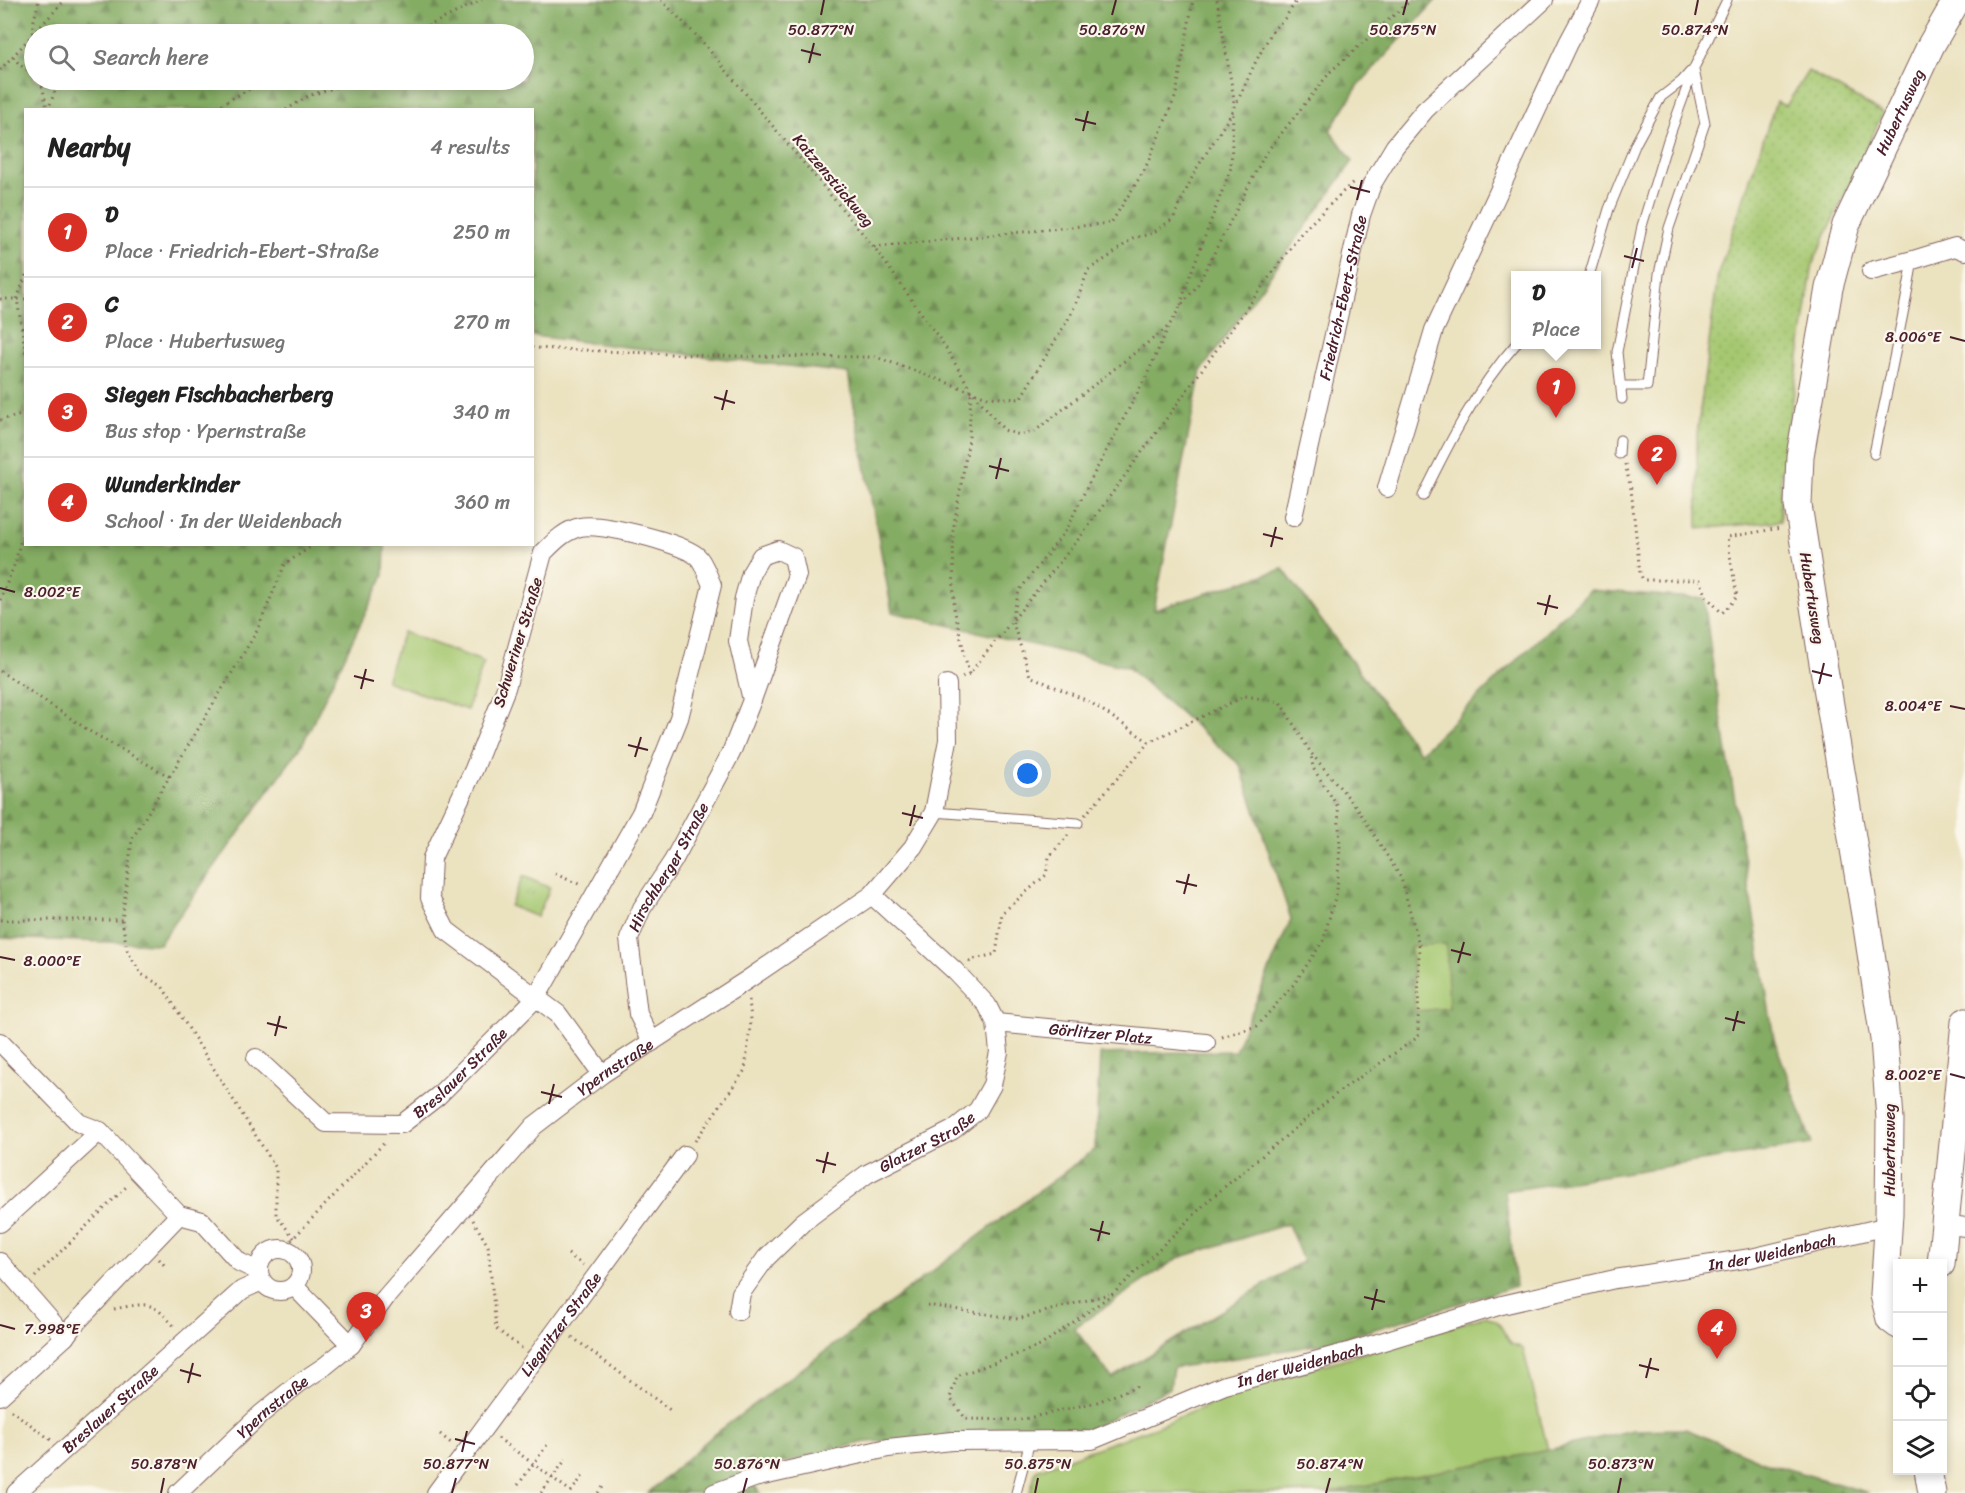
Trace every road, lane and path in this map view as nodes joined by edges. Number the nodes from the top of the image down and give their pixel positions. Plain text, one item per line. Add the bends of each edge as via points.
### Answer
1 (39, 0) edge
2 (66, 0) edge
3 (482, 0) edge
4 (661, 0) edge
5 (1192, 0) edge
6 (1218, 0) edge
7 (1297, 0) edge
8 (1411, 0) edge
9 (1544, 0) edge
10 (1591, 0) edge
11 (1727, 0) edge
12 (1957, 0) edge
13 (33, 24) edge
14 (45, 24) edge
15 (433, 24) edge
16 (24, 46) edge
17 (13, 57) junction
18 (24, 67) edge
19 (1694, 68) junction
20 (0, 70) edge
21 (43, 90) edge
22 (55, 90) edge
23 (248, 90) edge
24 (327, 90) edge
25 (48, 108) edge
26 (49, 108) edge
27 (215, 108) edge
28 (289, 108) edge
29 (1233, 111) junction
30 (1358, 186) dead end
31 (874, 247) junction
32 (1965, 251) edge
33 (1913, 261) junction
34 (1590, 271) edge
35 (1871, 271) dead end
36 (24, 280) edge
37 (0, 299) edge
38 (17, 299) junction
39 (24, 299) edge
40 (1180, 307) junction
41 (1169, 326) junction
42 (24, 342) edge
43 (534, 348) edge
44 (1511, 349) edge
45 (1621, 386) junction
46 (971, 390) junction
47 (1622, 399) dead end
48 (24, 414) edge
49 (0, 420) edge
50 (1620, 440) dead end
51 (1619, 454) joint
52 (1874, 454) dead end
53 (1387, 488) dead end
54 (1423, 496) dead end
55 (1293, 518) dead end
56 (24, 527) edge
57 (1764, 530) dead end
58 (312, 546) edge
59 (0, 600) edge
60 (1012, 620) junction
61 (0, 671) edge
62 (947, 684) dead end
63 (752, 700) junction
64 (1149, 742) dead end
65 (1311, 753) dead end
66 (170, 777) junction
67 (934, 812) junction
68 (1078, 823) dead end
69 (555, 874) dead end
70 (595, 892) junction
71 (872, 895) junction
72 (0, 920) edge
73 (122, 920) junction
74 (536, 998) junction
75 (751, 1020) dead end
76 (1965, 1022) edge
77 (996, 1023) junction
78 (0, 1042) edge
79 (652, 1042) junction
80 (1206, 1042) joint
81 (256, 1058) dead end
82 (602, 1074) junction
83 (402, 1125) junction
84 (100, 1131) junction
85 (685, 1155) joint
86 (140, 1173) junction
87 (465, 1206) junction
88 (179, 1215) junction
89 (0, 1223) edge
90 (1955, 1226) edge
91 (1888, 1227) junction
92 (288, 1244) junction
93 (1943, 1259) edge
94 (0, 1262) edge
95 (260, 1276) junction
96 (295, 1287) junction
97 (23, 1289) junction
98 (1114, 1293) dead end
99 (927, 1305) dead end
100 (108, 1311) dead end
101 (738, 1311) dead end
102 (1893, 1321) edge
103 (558, 1327) junction
104 (65, 1337) junction
105 (188, 1340) junction
106 (513, 1342) dead end
107 (351, 1345) junction
108 (4, 1402) edge
109 (670, 1410) dead end
110 (484, 1428) junction
111 (1030, 1441) junction
112 (547, 1445) dead end
113 (63, 1450) junction
114 (566, 1458) dead end
115 (533, 1464) junction
116 (585, 1473) dead end
117 (1929, 1475) edge
118 (552, 1478) junction
119 (518, 1485) dead end
120 (603, 1486) dead end
121 (16, 1493) edge
122 (178, 1493) edge
123 (436, 1493) edge
124 (541, 1493) edge
125 (571, 1493) edge
126 (598, 1493) edge
127 (714, 1493) edge
128 (1016, 1493) edge
129 (1932, 1493) edge

1 - 13 path
2 - 14 path
3 - 15 path
4 - 31 path, Katzenstückweg via 699,38
5 - 31 path via 1176,94 1145,168 1111,223
6 - 29 path
7 - 29 path via 1273,30
8 - 40 path via 1331,71 1265,154 1197,286
9 - 55 street, Friedrich-Ebert-Straße via 1425,110 1395,146 1372,184 1358,226
10 - 53 street via 1434,330
11 - 19 lane
12 - 91 street, Hubertusweg via 1931,45 1846,225 1829,288 1800,456 1798,505 1884,1039 1890,1119
16 - 17 path
17 - 18 path
17 - 20 path
19 - 34 lane via 1661,97 1636,143 1609,209
19 - 45 lane via 1642,226 1617,352
19 - 45 lane via 1705,123 1669,228 1659,274 1647,386
21 - 25 path
22 - 26 path
23 - 27 path
24 - 28 path
29 - 40 path via 1231,168
29 - 46 path via 1195,171 1173,219 1151,234 1133,238 1088,270 1070,316 1020,399 987,397
30 - 60 path via 1353,180 1302,232 1081,536
31 - 46 path, Katzenstückweg
32 - 33 street via 1954,247
33 - 35 street
33 - 52 lane
36 - 38 path
37 - 38 path
38 - 39 path
38 - 42 path
40 - 41 path
41 - 46 path, Katzenstückweg via 1034,432 1020,435 1004,430
41 - 60 path via 1066,530 1019,591
43 - 46 path via 719,356 876,357
44 - 54 lane via 1466,413
45 - 47 lane
46 - 60 path via 969,439 953,530 954,608 969,674
48 - 49 path
50 - 51 lane
51 - 57 path via 1631,489 1643,580 1700,580 1707,597 1722,613 1737,597 1727,537
56 - 59 path
58 - 66 path via 285,564 257,631
60 - 64 path via 1030,676 1090,702
61 - 66 path via 91,732
62 - 67 street, Ypernstraße via 948,740
63 - 63 street, Hirschberger Straße via 797,575 793,557 778,550 762,556 751,573 744,598 738,641
63 - 79 street, Hirschberger Straße via 730,753 673,861 642,908 629,939 638,1014
65 - 80 path via 1313,768 1338,807 1337,890 1323,941 1294,984 1257,1026
66 - 73 path via 132,839
67 - 68 lane
67 - 71 street, Ypernstraße via 913,847
69 - 70 path
70 - 74 street, Schweriner Straße
70 - 74 street, Schweriner Straße via 641,813 679,718 712,585 698,557 665,541 581,526 558,537 543,553 506,688 432,858 430,898 447,930
71 - 77 street, Glatzer Straße via 963,980 987,1005
71 - 79 street, Ypernstraße
72 - 73 path
73 - 92 path via 127,950 141,974 162,986 276,1168 276,1215
74 - 82 street, Schweriner Straße via 558,1014
74 - 83 street, Breslauer Straße
75 - 85 path via 745,1070
76 - 90 street
77 - 80 street, Görlitzer Platz
77 - 101 street, Glatzer Straße via 999,1052 992,1085 978,1110 953,1130 867,1174 803,1222 766,1258 741,1293
78 - 84 street via 79,1123
79 - 82 street, Ypernstraße
81 - 83 street, Breslauer Straße via 326,1123
82 - 87 street, Ypernstraße via 534,1126
83 - 92 path
84 - 86 street
84 - 89 street
85 - 103 street, Liegnitzer Straße
86 - 88 street
86 - 97 path
87 - 106 path via 488,1246 496,1329
87 - 107 street, Ypernstraße via 386,1297
88 - 95 street via 202,1221 239,1262
88 - 104 street
90 - 93 street
91 - 102 street, Hubertusweg via 1884,1295
91 - 111 street, In der Weidenbach via 1751,1258 1616,1279 1502,1305 1225,1385 1092,1440
92 - 95 street via 264,1254 259,1262
92 - 96 street via 302,1266
94 - 97 street
95 - 96 street via 268,1290 282,1293
95 - 105 street, Breslauer Straße
96 - 107 street
97 - 104 street
98 - 99 path via 1018,1319
100 - 105 path via 138,1305 156,1307
103 - 109 path
103 - 110 street, Liegnitzer Straße
104 - 108 street
105 - 113 street, Breslauer Straße
107 - 122 street, Ypernstraße via 261,1414
108 - 113 path
110 - 115 path
110 - 123 street, Liegnitzer Straße
111 - 127 street, In der Weidenbach via 952,1441 888,1448 754,1478
111 - 128 lane
112 - 115 path
113 - 121 street, Breslauer Straße
114 - 118 path
115 - 118 path
115 - 119 path
116 - 125 path
117 - 129 street
118 - 124 path
118 - 125 path
120 - 126 path

